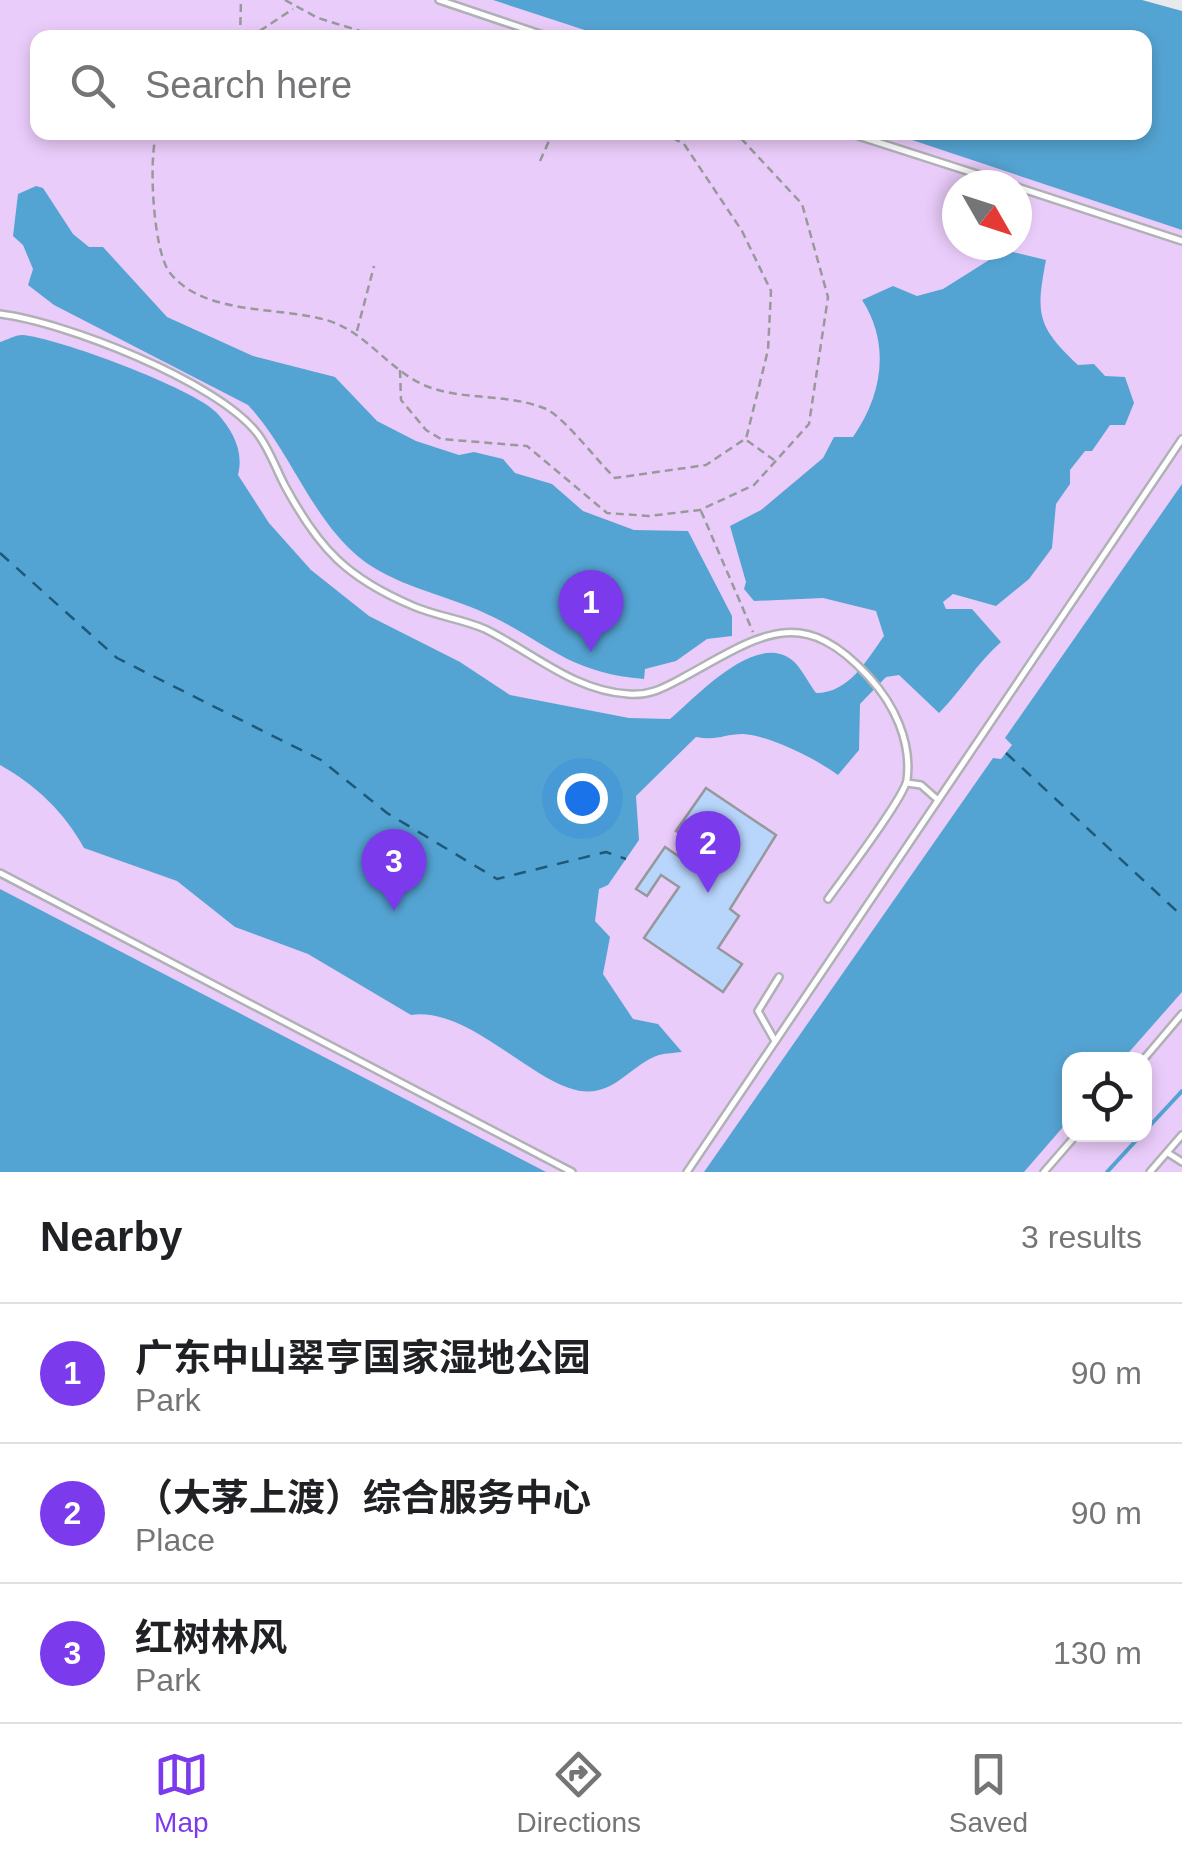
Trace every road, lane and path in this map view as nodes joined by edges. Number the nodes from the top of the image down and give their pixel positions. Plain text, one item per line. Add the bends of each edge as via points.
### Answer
1 (241, 0) edge
2 (285, 0) edge
3 (439, 0) edge
4 (294, 8) junction
5 (240, 30) edge
6 (261, 30) edge
7 (359, 30) edge
8 (528, 30) edge
9 (156, 140) edge
10 (549, 140) edge
11 (676, 140) edge
12 (742, 140) edge
13 (871, 140) edge
14 (540, 160) dead end
15 (964, 170) edge
16 (1032, 192) edge
17 (1182, 240) edge
18 (374, 266) dead end
19 (0, 314) edge
20 (356, 333) junction
21 (400, 370) junction
22 (746, 439) junction
23 (1182, 440) edge
24 (775, 461) junction
25 (700, 510) junction
26 (756, 638) junction
27 (907, 783) junction
28 (938, 800) junction
29 (0, 873) edge
30 (828, 899) dead end
31 (779, 976) dead end
32 (1182, 1014) edge
33 (775, 1041) junction
34 (1149, 1052) edge
35 (1182, 1136) edge
36 (1070, 1142) edge
37 (1167, 1153) junction
38 (1182, 1162) edge
39 (572, 1172) edge
40 (687, 1172) edge
41 (1044, 1172) edge
42 (1150, 1172) edge

1 - 5 path
2 - 4 path
3 - 8 lane
4 - 6 path
4 - 7 path
9 - 20 path via 153,189 170,273 212,301 329,320
10 - 14 path
11 - 22 path via 742,231 771,291 768,350
12 - 24 path via 802,204 828,297 809,424
13 - 15 lane
16 - 17 lane
18 - 20 path
19 - 26 lane via 106,345 197,387 258,434 312,533 358,580 485,630 601,691 655,693
20 - 21 path
21 - 22 path via 427,387 547,409 615,478 706,465
21 - 25 path via 401,400 441,439 527,446 607,513
22 - 24 path
23 - 28 lane
24 - 25 path via 754,485
25 - 26 path
26 - 27 lane via 778,630 812,633 840,649 879,689 904,736
27 - 28 lane
27 - 30 lane
28 - 33 lane
29 - 39 lane
31 - 33 lane via 758,1011
32 - 34 lane
33 - 40 lane
35 - 37 lane
36 - 41 lane
37 - 38 lane
37 - 42 lane

